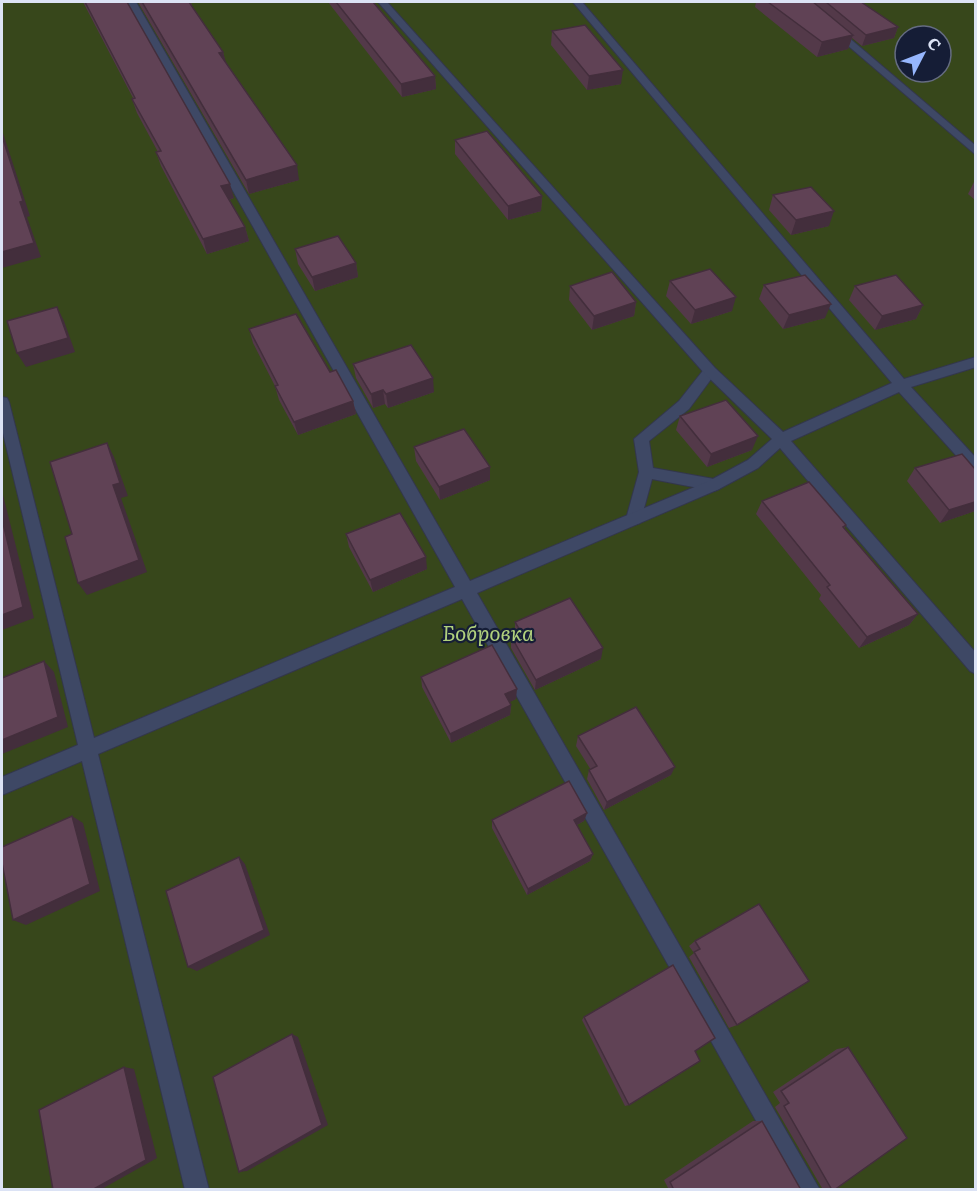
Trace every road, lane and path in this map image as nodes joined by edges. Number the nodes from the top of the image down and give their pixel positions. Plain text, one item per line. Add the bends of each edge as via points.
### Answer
1 (131, 2) edge
2 (382, 2) edge
3 (577, 2) edge
4 (802, 2) edge
5 (975, 152) edge
6 (975, 362) edge
7 (710, 371) junction
8 (901, 386) junction
9 (2, 402) edge
10 (781, 439) junction
11 (975, 468) edge
12 (646, 472) junction
13 (714, 485) junction
14 (634, 519) junction
15 (465, 589) junction
16 (975, 666) edge
17 (88, 751) junction
18 (2, 786) edge
19 (197, 1190) edge
20 (808, 1190) edge

1 - 15 street
2 - 7 street
3 - 8 street
4 - 5 street
6 - 8 street
7 - 10 street
7 - 12 street via 684,405 641,439
8 - 10 street
8 - 11 street
9 - 17 street
10 - 13 street via 753,464
10 - 16 street
12 - 13 street
12 - 14 street
13 - 14 street
14 - 15 street
15 - 17 street
15 - 20 street
17 - 18 street
17 - 19 street

